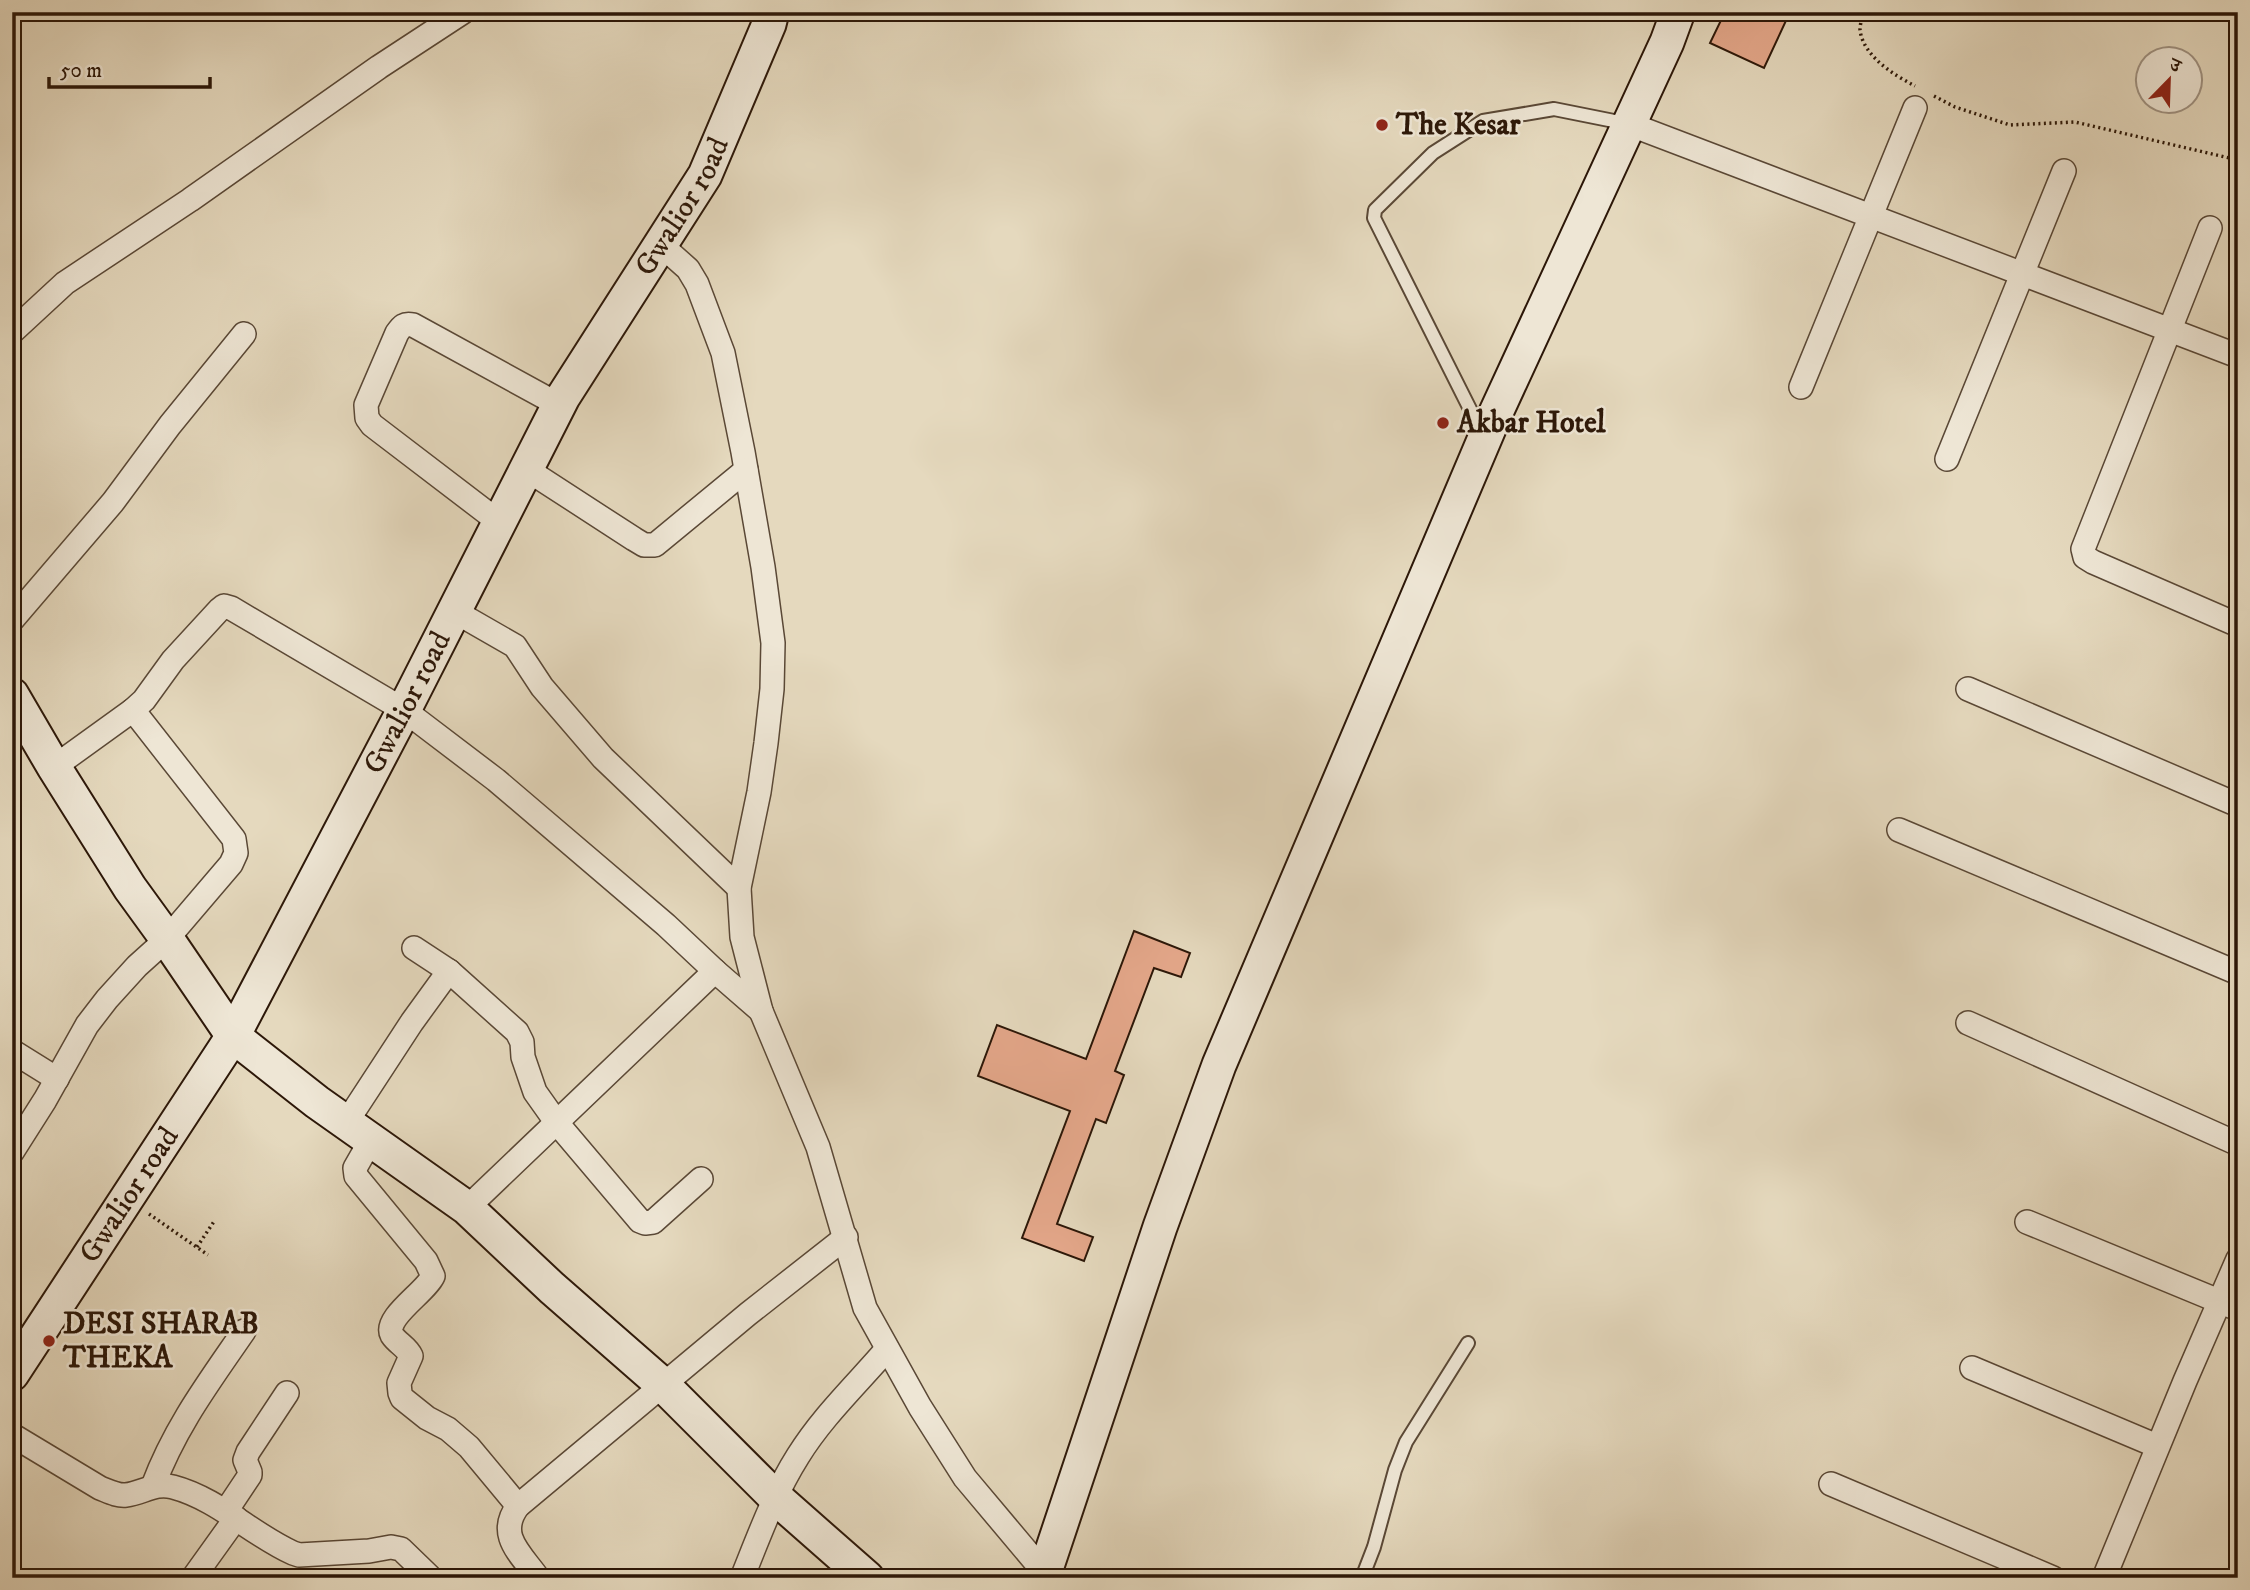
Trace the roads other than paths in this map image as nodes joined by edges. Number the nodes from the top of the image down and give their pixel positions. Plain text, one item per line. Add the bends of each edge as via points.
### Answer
1 (463, 12) edge
2 (772, 12) edge
3 (1678, 12) edge
4 (1922, 97) road end
5 (1629, 124) junction
6 (2064, 170) dead end
7 (1871, 216) junction
8 (2210, 228) dead end
9 (661, 245) junction
10 (2023, 274) junction
11 (2168, 329) junction
12 (12, 332) edge
13 (244, 334) dead end
14 (2238, 356) edge
15 (1801, 387) dead end
16 (559, 405) junction
17 (1484, 438) junction
18 (1947, 459) dead end
19 (526, 470) junction
20 (746, 470) junction
21 (499, 523) junction
22 (454, 611) junction
23 (12, 620) edge
24 (2238, 625) edge
25 (1968, 689) dead end
26 (12, 695) edge
27 (133, 710) junction
28 (404, 710) junction
29 (54, 767) junction
30 (2238, 805) edge
31 (1899, 830) dead end
32 (739, 888) junction
33 (167, 939) junction
34 (414, 948) dead end
35 (449, 971) junction
36 (715, 971) junction
37 (2238, 973) edge
38 (761, 1011) junction
39 (1968, 1023) dead end
40 (233, 1036) junction
41 (12, 1051) edge
42 (57, 1079) junction
43 (557, 1123) junction
44 (359, 1131) junction
45 (14, 1144) edge
46 (2238, 1144) edge
47 (701, 1179) dead end
48 (467, 1208) junction
49 (2027, 1222) dead end
50 (845, 1237) junction
51 (2238, 1259) edge
52 (2229, 1305) edge
53 (244, 1331) dead end
54 (1468, 1343) dead end
55 (887, 1349) junction
56 (1972, 1368) dead end
57 (12, 1374) edge
58 (663, 1385) junction
59 (287, 1393) dead end
60 (12, 1435) edge
61 (2157, 1446) junction
62 (1831, 1484) dead end
63 (153, 1486) junction
64 (775, 1497) junction
65 (517, 1506) junction
66 (231, 1515) junction
67 (1043, 1575) edge
68 (193, 1578) edge
69 (431, 1578) edge
70 (538, 1578) edge
71 (743, 1578) edge
72 (867, 1578) edge
73 (1362, 1578) edge
74 (2053, 1578) edge
75 (2104, 1578) edge

1 - 12 street via 65,284
2 - 9 main road, Gwalior road via 705,175
3 - 5 main road
4 - 7 street
5 - 7 street
5 - 17 main road
5 - 17 lane via 1554,109 1483,121 1433,153 1375,210 1374,218
6 - 10 street
7 - 10 street
7 - 15 street
8 - 11 street
9 - 16 main road, Gwalior road
9 - 20 street via 688,269 705,304 723,353
10 - 11 street
10 - 18 street
11 - 14 street
11 - 24 street via 2083,549 2093,562
13 - 23 street via 113,502
16 - 19 main road, Gwalior road
16 - 21 street via 414,324 401,326 397,333 366,405 367,418
17 - 67 main road via 1219,1065
19 - 20 street via 644,545 655,545
19 - 21 main road, Gwalior road
20 - 32 street via 773,655 759,792
21 - 22 main road, Gwalior road
22 - 28 main road, Gwalior road
22 - 32 street via 515,646 542,687 603,758
25 - 30 street
26 - 29 main road
27 - 28 street via 224,606
27 - 29 street
27 - 33 street via 236,845 231,864
28 - 36 street via 496,780
28 - 40 main road, Gwalior road
29 - 33 main road
31 - 37 street
32 - 38 street via 742,937
33 - 40 main road
33 - 42 street via 107,999
34 - 35 street
35 - 43 street via 517,1032 535,1092
35 - 44 street via 412,1022
36 - 38 street
36 - 43 street
38 - 50 street via 818,1147
39 - 46 street
40 - 44 main road
40 - 57 main road, Gwalior road
41 - 42 street
42 - 45 street
43 - 47 street via 645,1223 653,1222
43 - 48 street
44 - 48 main road
44 - 65 street via 356,1176 426,1261 433,1276 399,1312 391,1328 411,1356 399,1383 400,1393 408,1404 469,1447
48 - 58 main road
49 - 52 street
50 - 55 street via 862,1301
50 - 58 street
51 - 52 street
52 - 61 street
53 - 63 street via 175,1433
54 - 73 lane via 1402,1449
55 - 64 street via 808,1440
55 - 67 street via 965,1478
56 - 61 street
58 - 64 main road
58 - 65 street
59 - 66 street via 248,1452 250,1475
60 - 63 street via 115,1494
61 - 75 street
62 - 74 street
63 - 66 street via 186,1491
64 - 71 street
64 - 72 main road
65 - 70 street via 509,1518 511,1541
66 - 68 street
66 - 69 street via 299,1555 398,1548

